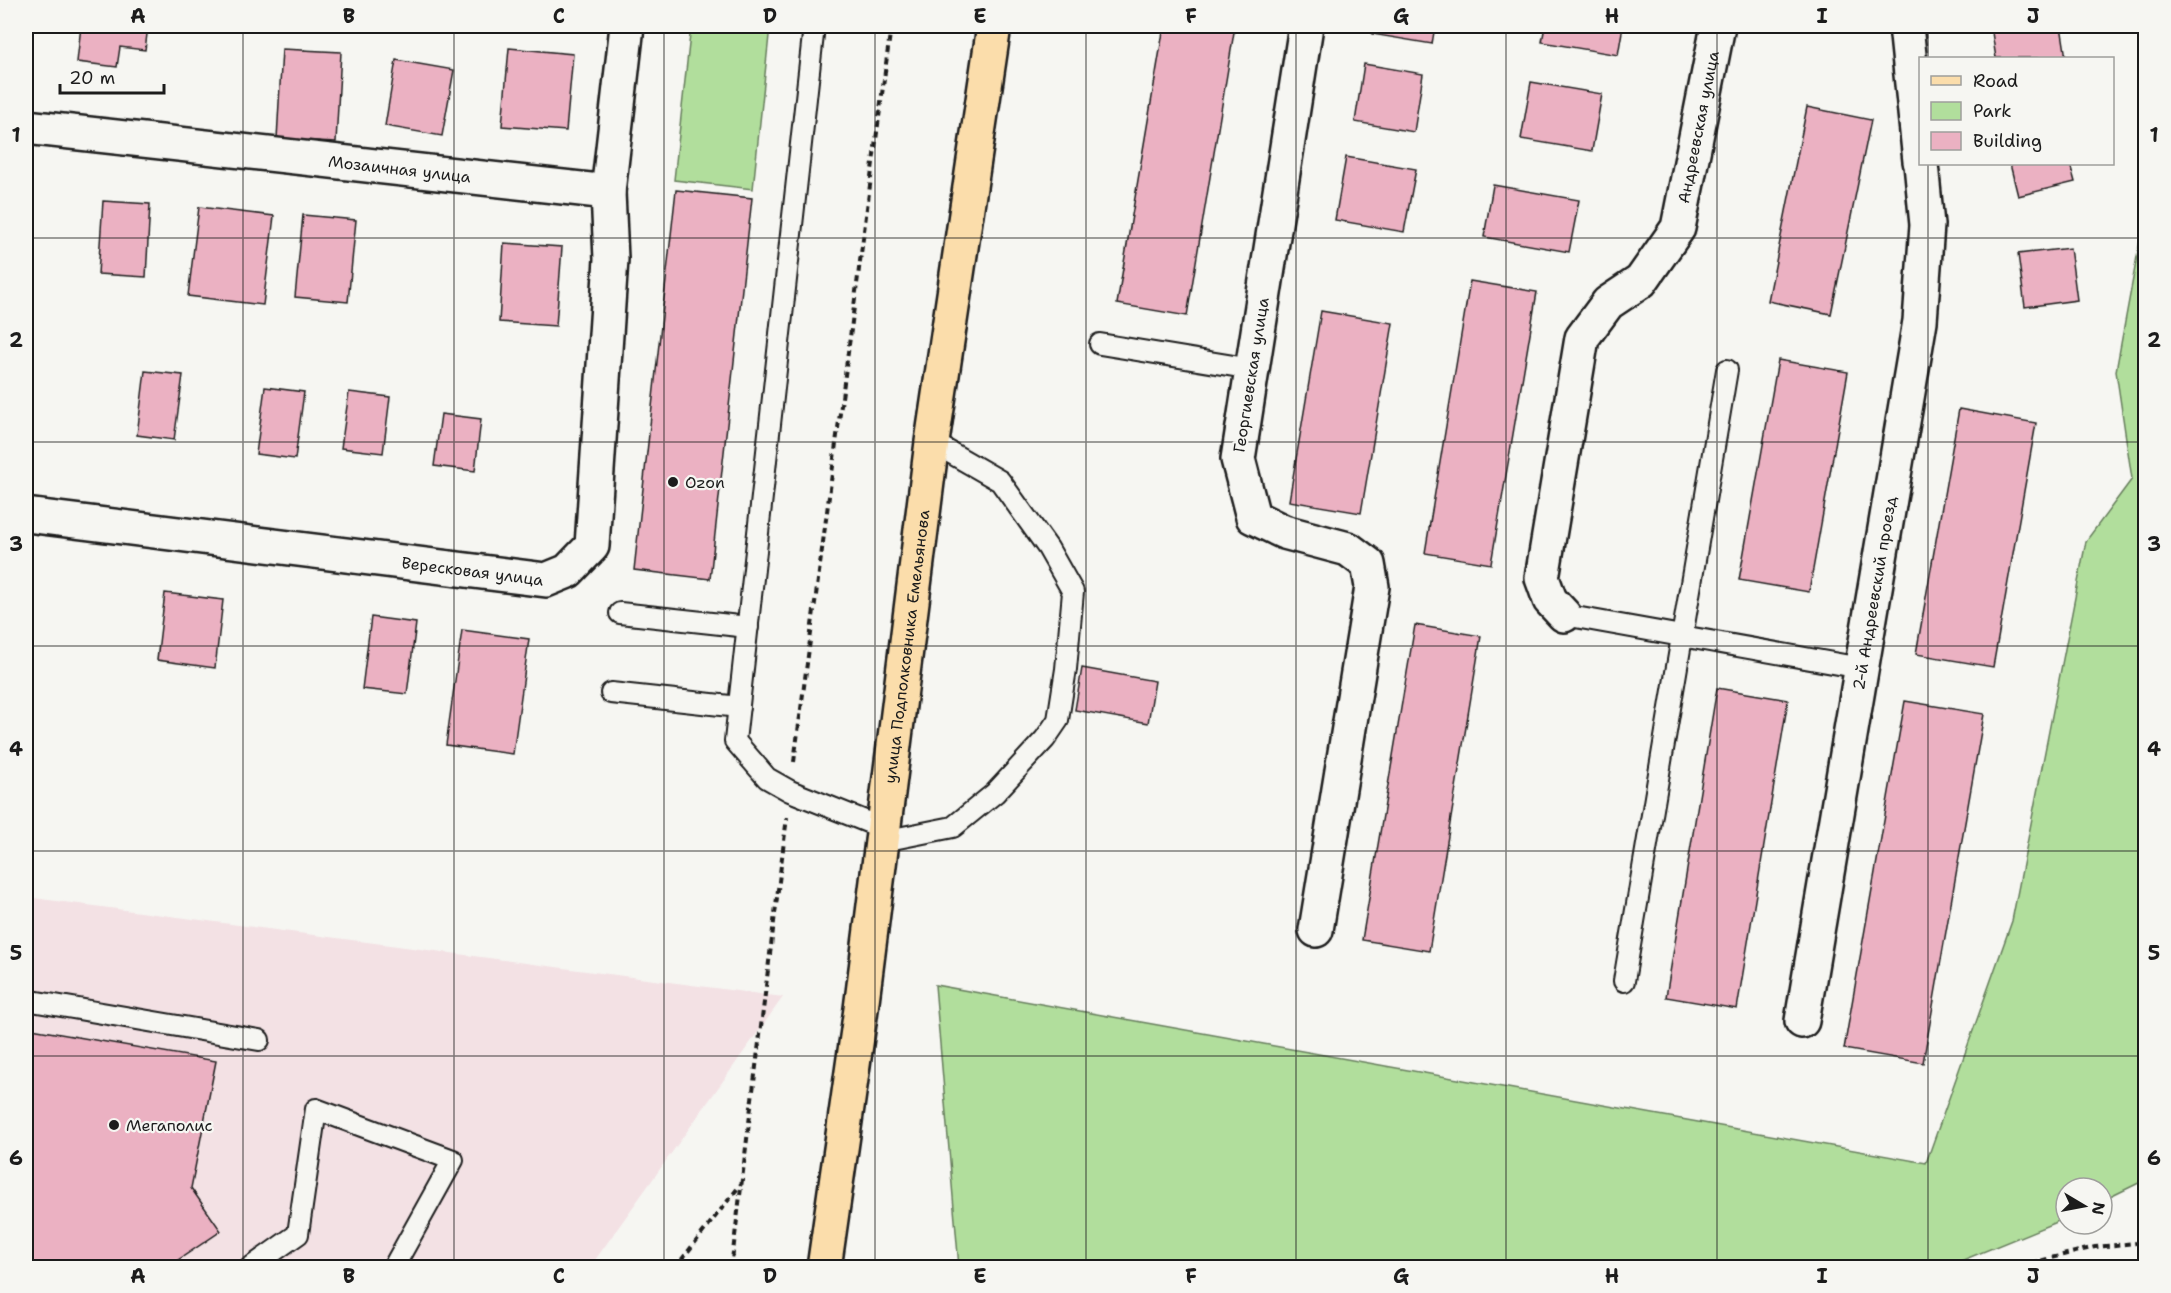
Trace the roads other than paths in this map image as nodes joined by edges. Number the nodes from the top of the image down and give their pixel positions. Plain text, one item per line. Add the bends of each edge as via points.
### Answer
1 (627, 26) edge
2 (814, 26) edge
3 (994, 26) edge
4 (1306, 26) edge
5 (1718, 26) edge
6 (1906, 26) edge
7 (26, 127) edge
8 (1919, 144) edge
9 (1921, 165) edge
10 (608, 192) junction
11 (1100, 344) dead end
12 (1252, 369) junction
13 (1727, 370) dead end
14 (932, 442) junction
15 (26, 515) edge
16 (620, 613) dead end
17 (1564, 615) joint
18 (748, 627) junction
19 (1682, 636) junction
20 (1861, 668) junction
21 (611, 693) dead end
22 (739, 707) junction
23 (884, 835) junction
24 (1316, 930) dead end
25 (1624, 981) dead end
26 (26, 1000) edge
27 (1802, 1021) dead end
28 (259, 1040) dead end
29 (250, 1268) edge
30 (393, 1268) edge
31 (824, 1268) edge

1 - 10 street
2 - 18 lane
3 - 14 main road, улица Подполковника Емельянова
4 - 12 street, Георгиевская улица
5 - 17 street, Андреевская улица via 1678,228 1641,281 1608,303 1582,338 1542,578 1550,600
6 - 8 street, 2-й Андреевский проезд
7 - 10 street, Мозаичная улица
9 - 20 street, 2-й Андреевский проезд via 1927,225 1920,321
10 - 15 street, Вересковая улица via 611,259 592,546 568,571 546,580
11 - 12 lane
12 - 24 street, Георгиевская улица via 1238,459 1253,517 1284,532 1348,549 1368,564 1372,586
13 - 19 lane
14 - 23 main road, улица Подполковника Емельянова
14 - 23 lane via 1000,481 1048,548 1073,592 1066,669 1059,720 995,793 953,827
16 - 18 lane
17 - 19 lane
18 - 22 lane
19 - 20 lane
19 - 25 lane
20 - 27 street, 2-й Андреевский проезд
21 - 22 lane
22 - 23 lane via 735,741 767,778
23 - 31 main road, улица Подполковника Емельянова
26 - 28 lane
29 - 30 lane via 298,1234 316,1109 453,1160

